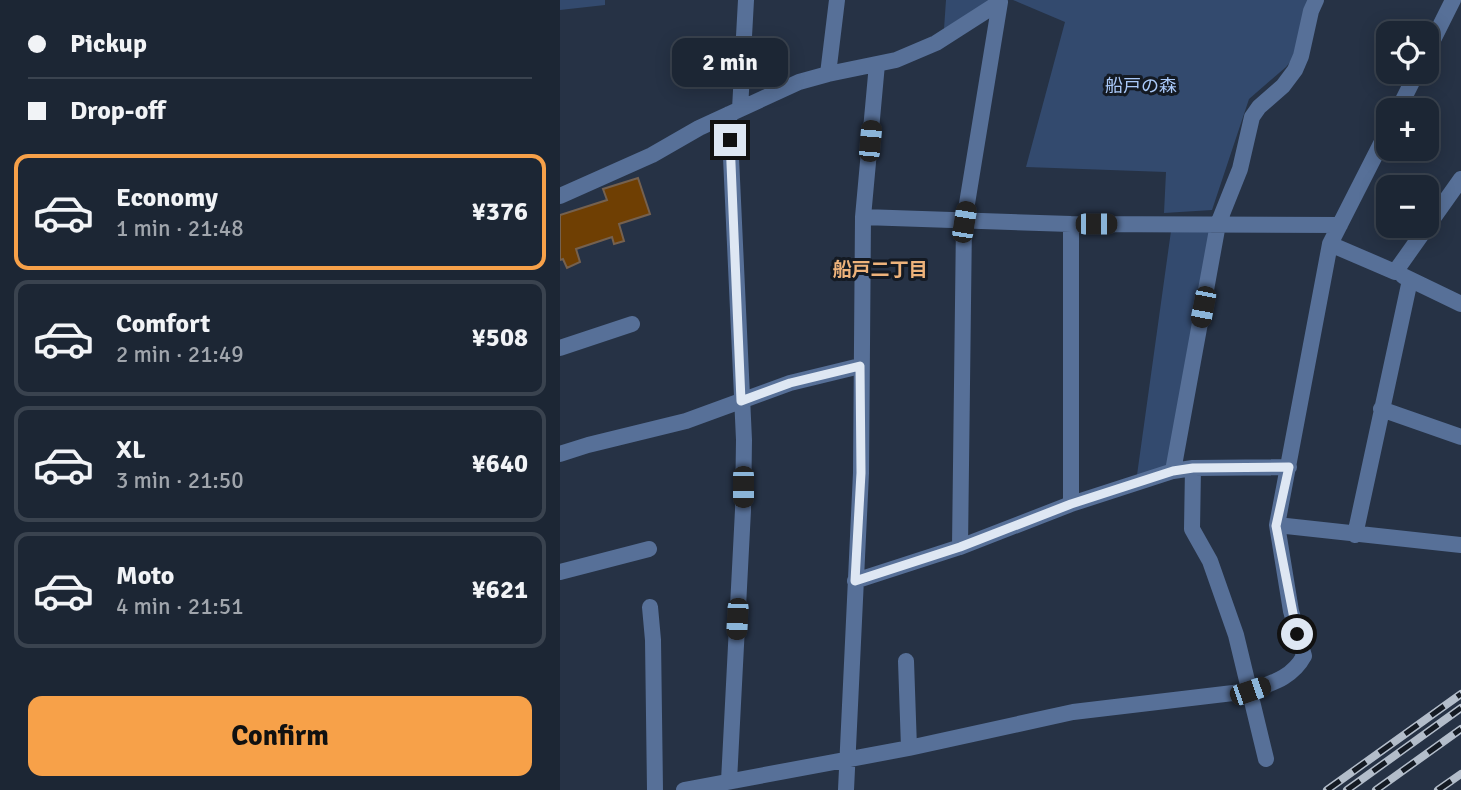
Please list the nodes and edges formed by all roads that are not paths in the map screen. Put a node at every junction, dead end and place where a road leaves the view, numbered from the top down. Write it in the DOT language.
graph roads {
  1 [pos="746,0"];
  2 [pos="836,0"];
  3 [pos="1316,0"];
  4 [pos="1453,0"];
  5 [pos="1439,28"];
  6 [pos="877,64"];
  7 [pos="828,74"];
  8 [pos="734,112"];
  9 [pos="1376,154"];
  10 [pos="1461,179"];
  11 [pos="560,196"];
  12 [pos="863,217"];
  13 [pos="964,222"];
  14 [pos="1071,224"];
  15 [pos="1218,224"];
  16 [pos="1340,225"];
  17 [pos="1330,244"];
  18 [pos="1395,272"];
  19 [pos="1410,279"];
  20 [pos="1461,304"];
  21 [pos="632,324"];
  22 [pos="560,348"];
  23 [pos="860,366"];
  24 [pos="741,401"];
  25 [pos="1381,409"];
  26 [pos="1461,438"];
  27 [pos="560,454"];
  28 [pos="1289,467"];
  29 [pos="1193,468"];
  30 [pos="1173,471"];
  31 [pos="1071,504"];
  32 [pos="1276,526"];
  33 [pos="1355,535"];
  34 [pos="1461,545"];
  35 [pos="960,547"];
  36 [pos="649,549"];
  37 [pos="560,572"];
  38 [pos="855,581"];
  39 [pos="650,607"];
  40 [pos="906,661"];
  41 [pos="1250,691"];
  42 [pos="909,748"];
  43 [pos="846,758"];
  44 [pos="1266,759"];
  45 [pos="718,785"];
  46 [pos="655,790"];
  47 [pos="684,790"];
  48 [pos="846,790"];
  1 -- 8 [label="street"];
  2 -- 7 [label="street"];
  3 -- 15 [label="street"];
  4 -- 5 [label="street"];
  6 -- 7 [label="street"];
  6 -- 12 [label="street"];
  6 -- 13 [label="street"];
  7 -- 8 [label="street"];
  8 -- 11 [label="street"];
  8 -- 24 [label="street"];
  9 -- 16 [label="street"];
  10 -- 18 [label="street"];
  12 -- 13 [label="street"];
  12 -- 23 [label="street"];
  13 -- 14 [label="street"];
  13 -- 35 [label="street"];
  14 -- 15 [label="street"];
  14 -- 31 [label="street"];
  15 -- 16 [label="street"];
  15 -- 30 [label="street"];
  16 -- 17 [label="street"];
  17 -- 18 [label="street"];
  17 -- 28 [label="street"];
  18 -- 19 [label="street"];
  19 -- 20 [label="street"];
  19 -- 25 [label="street"];
  21 -- 22 [label="street"];
  23 -- 24 [label="street"];
  23 -- 38 [label="street"];
  24 -- 27 [label="street"];
  24 -- 45 [label="street"];
  25 -- 26 [label="street"];
  25 -- 33 [label="street"];
  28 -- 29 [label="street"];
  28 -- 32 [label="street"];
  29 -- 30 [label="street"];
  29 -- 41 [label="street"];
  30 -- 31 [label="street"];
  31 -- 35 [label="street"];
  32 -- 33 [label="street"];
  32 -- 41 [label="street"];
  33 -- 34 [label="street"];
  35 -- 38 [label="street"];
  36 -- 37 [label="street"];
  38 -- 43 [label="street"];
  39 -- 46 [label="street"];
  40 -- 42 [label="street"];
  41 -- 42 [label="street"];
  41 -- 44 [label="street"];
  42 -- 43 [label="street"];
  43 -- 45 [label="street"];
  43 -- 48 [label="street"];
  45 -- 47 [label="street"];
}
